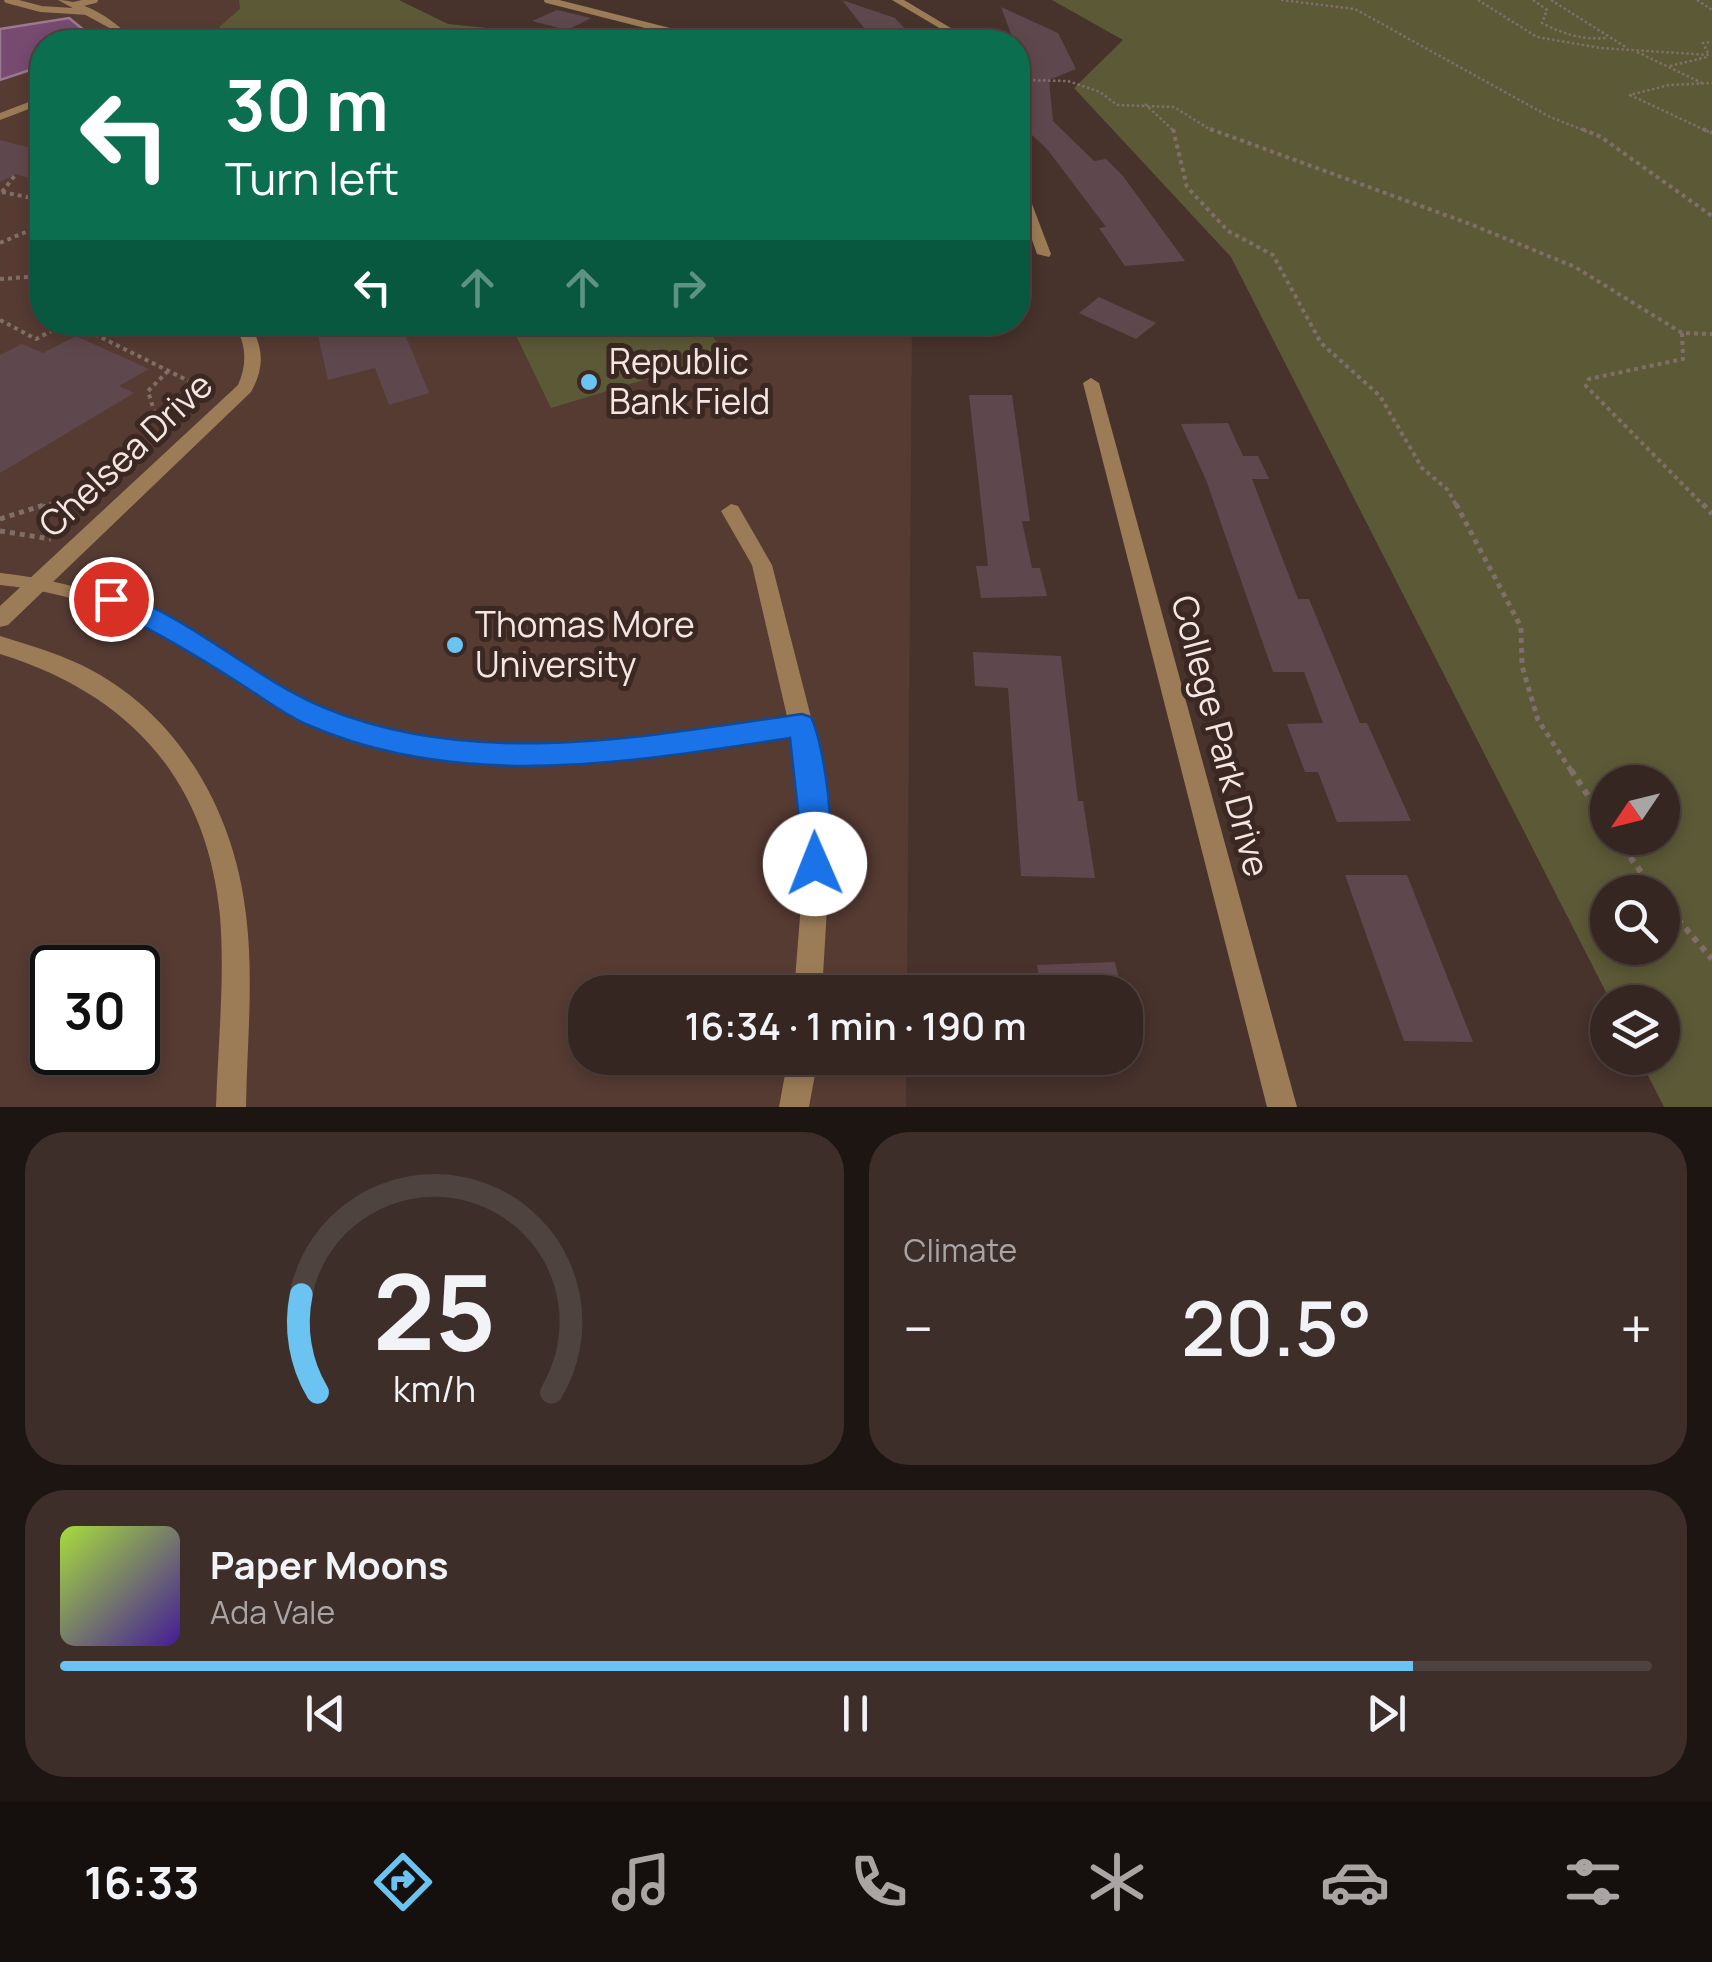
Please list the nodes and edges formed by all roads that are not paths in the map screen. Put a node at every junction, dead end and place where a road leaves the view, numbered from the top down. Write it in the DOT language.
graph roads {
  1 [pos="7,0"];
  2 [pos="96,0"];
  3 [pos="546,0"];
  4 [pos="898,0"];
  5 [pos="69,3"];
  6 [pos="88,12"];
  7 [pos="120,30"];
  8 [pos="671,30"];
  9 [pos="949,30"];
  10 [pos="30,105"];
  11 [pos="19,110"];
  12 [pos="30,111"];
  13 [pos="0,117"];
  14 [pos="1030,208"];
  15 [pos="1044,254"];
  16 [pos="249,335"];
  17 [pos="1091,383"];
  18 [pos="731,511"];
  19 [pos="0,578"];
  20 [pos="40,581"];
  21 [pos="0,620"];
  22 [pos="0,645"];
  23 [pos="802,725"];
  24 [pos="809,975"];
  25 [pos="800,1075"];
  26 [pos="231,1107"];
  27 [pos="794,1107"];
  28 [pos="1282,1107"];
  1 -- 6 [label="lane"];
  2 -- 5 [label="lane"];
  3 -- 8 [label="lane"];
  4 -- 9 [label="street"];
  5 -- 6 [label="street"];
  6 -- 7 [label="street"];
  10 -- 11 [label="street"];
  11 -- 12 [label="street"];
  11 -- 13 [label="street"];
  14 -- 15 [label="street"];
  16 -- 20 [label="street, Chelsea Drive"];
  17 -- 28 [label="street, College Park Drive"];
  18 -- 23 [label="street"];
  19 -- 20 [label="lane"];
  20 -- 21 [label="street, Chelsea Drive"];
  20 -- 23 [label="lane"];
  22 -- 26 [label="street"];
  23 -- 24 [label="street"];
  25 -- 27 [label="street"];
}
